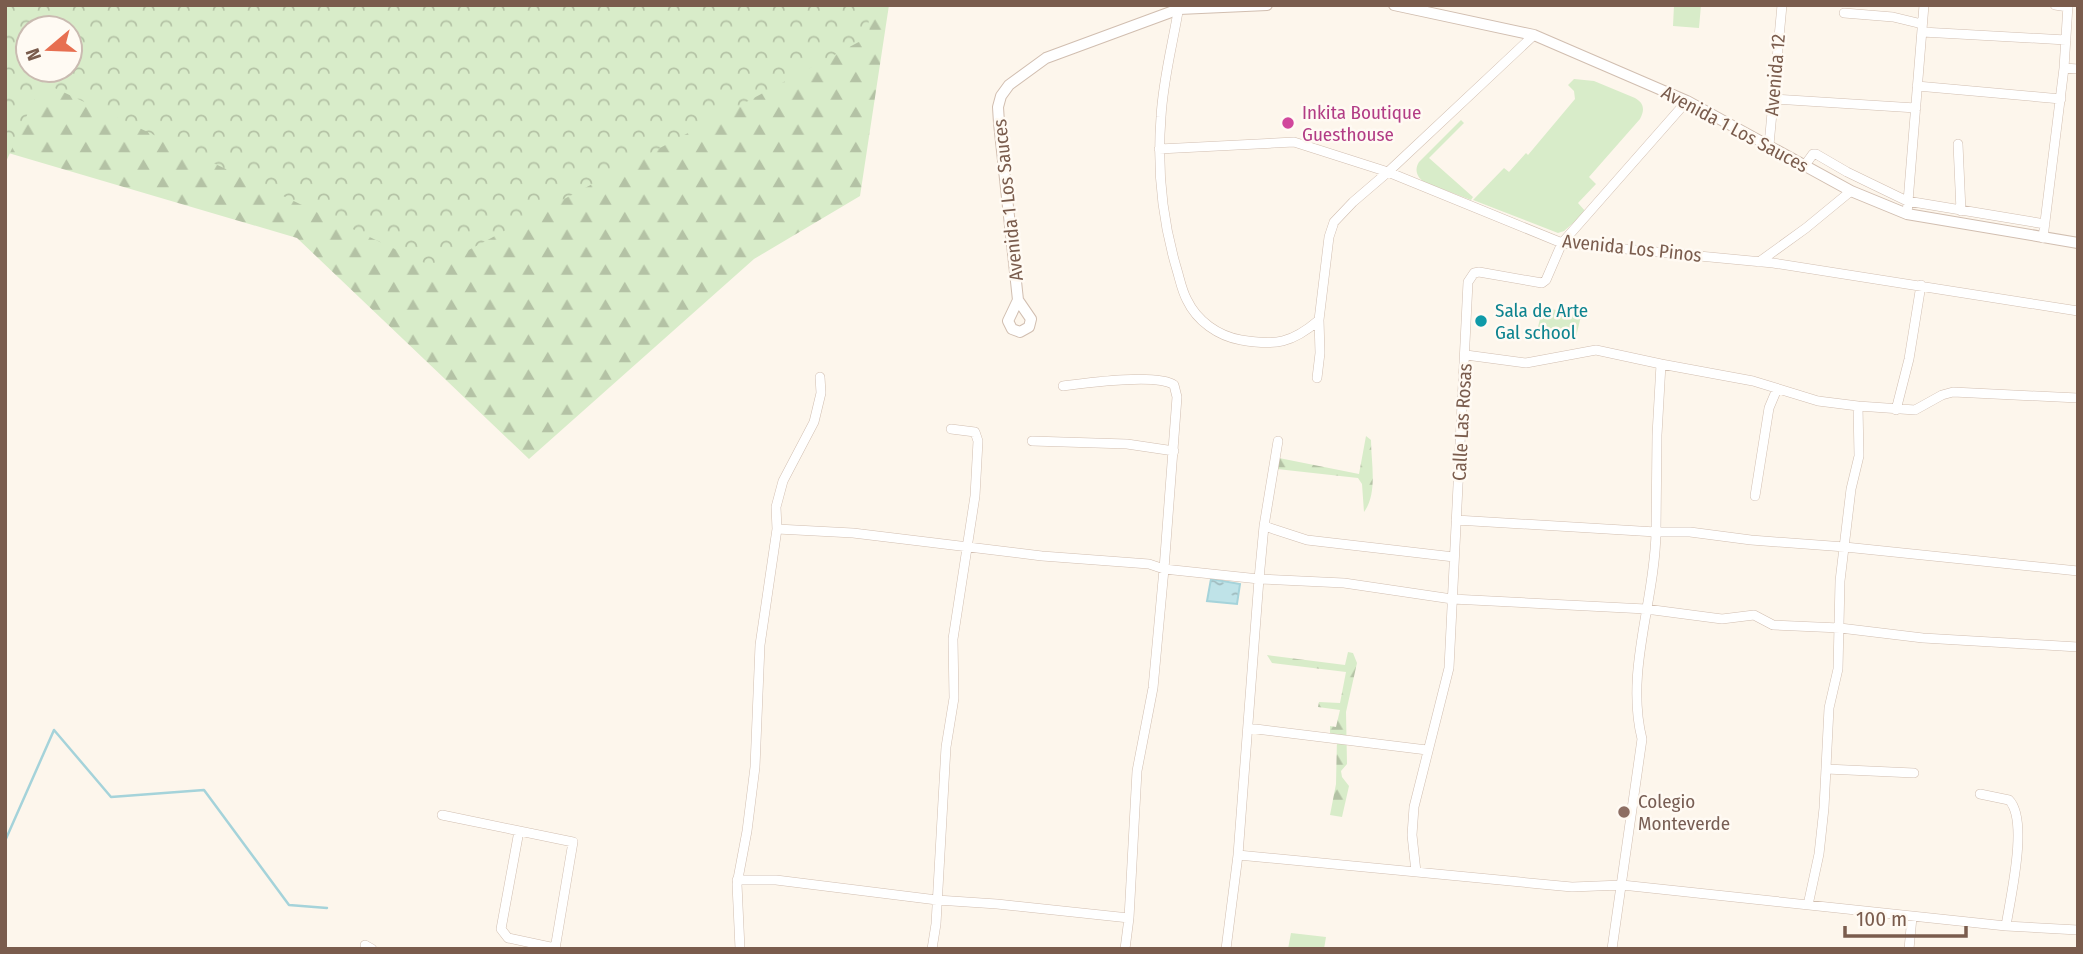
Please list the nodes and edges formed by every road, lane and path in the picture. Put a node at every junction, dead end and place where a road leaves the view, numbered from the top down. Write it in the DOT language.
graph roads {
  1 [pos="1267,5"];
  2 [pos="1394,5"];
  3 [pos="1782,5"];
  4 [pos="1924,5"];
  5 [pos="2055,5"];
  6 [pos="2068,6"];
  7 [pos="1179,7"];
  8 [pos="1844,13"];
  9 [pos="1922,28"];
  10 [pos="1534,35"];
  11 [pos="2066,40"];
  12 [pos="2064,68"];
  13 [pos="2078,69"];
  14 [pos="1917,86"];
  15 [pos="1773,99"];
  16 [pos="2061,99"];
  17 [pos="1687,101"];
  18 [pos="1916,108"];
  19 [pos="1958,144"];
  20 [pos="1769,145"];
  21 [pos="1159,149"];
  22 [pos="1805,165"];
  23 [pos="1388,172"];
  24 [pos="1851,191"];
  25 [pos="1907,201"];
  26 [pos="1961,211"];
  27 [pos="1907,214"];
  28 [pos="2045,224"];
  29 [pos="2043,238"];
  30 [pos="1562,243"];
  31 [pos="2078,243"];
  32 [pos="1759,262"];
  33 [pos="1921,285"];
  34 [pos="1018,300"];
  35 [pos="2078,311"];
  36 [pos="1319,320"];
  37 [pos="1466,355"];
  38 [pos="1661,365"];
  39 [pos="820,377"];
  40 [pos="1317,377"];
  41 [pos="1063,386"];
  42 [pos="1777,389"];
  43 [pos="2078,398"];
  44 [pos="1858,406"];
  45 [pos="1896,410"];
  46 [pos="951,429"];
  47 [pos="1278,441"];
  48 [pos="1032,442"];
  49 [pos="1174,452"];
  50 [pos="1755,496"];
  51 [pos="1456,520"];
  52 [pos="1264,526"];
  53 [pos="777,529"];
  54 [pos="1656,532"];
  55 [pos="1844,547"];
  56 [pos="968,548"];
  57 [pos="1454,557"];
  58 [pos="1164,569"];
  59 [pos="2078,570"];
  60 [pos="1259,579"];
  61 [pos="1452,599"];
  62 [pos="1646,609"];
  63 [pos="1840,628"];
  64 [pos="2078,647"];
  65 [pos="1248,728"];
  66 [pos="1427,750"];
  67 [pos="1826,769"];
  68 [pos="1914,773"];
  69 [pos="1980,794"];
  70 [pos="442,815"];
  71 [pos="519,831"];
  72 [pos="1238,855"];
  73 [pos="1416,872"];
  74 [pos="737,880"];
  75 [pos="1622,885"];
  76 [pos="937,900"];
  77 [pos="1808,905"];
  78 [pos="1912,917"];
  79 [pos="1129,918"];
  80 [pos="2006,926"];
  81 [pos="2078,930"];
  82 [pos="555,948"];
  83 [pos="740,949"];
  84 [pos="932,949"];
  85 [pos="1125,949"];
  86 [pos="1226,949"];
  87 [pos="1612,949"];
  88 [pos="1909,949"];
  1 -- 7 [label="street, Avenida 1 Los Sauces"];
  2 -- 10 [label="street, Avenida 1 Los Sauces"];
  3 -- 15 [label="street, Avenida 12"];
  4 -- 9 [label="street"];
  5 -- 6 [label="street"];
  6 -- 11 [label="street"];
  7 -- 21 [label="street"];
  7 -- 34 [label="street, Avenida 1 Los Sauces"];
  8 -- 9 [label="street"];
  9 -- 11 [label="street"];
  9 -- 14 [label="street"];
  10 -- 17 [label="street, Avenida 1 Los Sauces"];
  10 -- 23 [label="street"];
  11 -- 12 [label="street"];
  12 -- 13 [label="street"];
  12 -- 16 [label="street"];
  14 -- 16 [label="street"];
  14 -- 18 [label="street"];
  15 -- 18 [label="street"];
  15 -- 20 [label="street, Avenida 12"];
  16 -- 28 [label="street"];
  17 -- 20 [label="street, Avenida 1 Los Sauces"];
  17 -- 30 [label="street, Calle Las Rosas"];
  18 -- 25 [label="street"];
  19 -- 26 [label="street"];
  20 -- 22 [label="street, Avenida 1 Los Sauces"];
  21 -- 23 [label="street, Avenida Los Pinos"];
  21 -- 36 [label="street"];
  22 -- 24 [label="street, Avenida 1 Los Sauces"];
  22 -- 25 [label="street"];
  23 -- 30 [label="street, Avenida Los Pinos"];
  23 -- 36 [label="street"];
  24 -- 27 [label="street, Avenida 1 Los Sauces"];
  24 -- 32 [label="street"];
  25 -- 26 [label="street"];
  25 -- 27 [label="street"];
  26 -- 28 [label="street"];
  27 -- 29 [label="street, Avenida 1 Los Sauces"];
  28 -- 29 [label="street"];
  29 -- 31 [label="street, Avenida 1 Los Sauces"];
  30 -- 32 [label="street, Avenida Los Pinos"];
  30 -- 37 [label="street, Calle Las Rosas"];
  32 -- 33 [label="street, Avenida Los Pinos"];
  33 -- 35 [label="street, Avenida Los Pinos"];
  33 -- 45 [label="street"];
  36 -- 40 [label="street"];
  37 -- 38 [label="street"];
  37 -- 51 [label="street, Calle Las Rosas"];
  38 -- 42 [label="street"];
  38 -- 54 [label="street"];
  39 -- 53 [label="street"];
  41 -- 49 [label="street"];
  42 -- 44 [label="street"];
  42 -- 50 [label="street"];
  43 -- 45 [label="street"];
  44 -- 45 [label="street"];
  44 -- 55 [label="street"];
  46 -- 56 [label="street"];
  47 -- 52 [label="street"];
  48 -- 49 [label="street"];
  49 -- 58 [label="street"];
  51 -- 54 [label="street"];
  51 -- 57 [label="street, Calle Las Rosas"];
  52 -- 57 [label="street"];
  52 -- 60 [label="street"];
  53 -- 56 [label="street"];
  53 -- 74 [label="street"];
  54 -- 55 [label="street"];
  54 -- 62 [label="street"];
  55 -- 59 [label="street"];
  55 -- 63 [label="street"];
  56 -- 58 [label="street"];
  56 -- 76 [label="street"];
  57 -- 61 [label="street, Calle Las Rosas"];
  58 -- 60 [label="street"];
  58 -- 79 [label="street"];
  60 -- 61 [label="street"];
  60 -- 65 [label="street"];
  61 -- 62 [label="street"];
  61 -- 66 [label="street, Calle Las Rosas"];
  62 -- 63 [label="street"];
  62 -- 75 [label="street"];
  63 -- 64 [label="street"];
  63 -- 67 [label="street"];
  65 -- 66 [label="street"];
  65 -- 72 [label="street"];
  66 -- 73 [label="street, Calle Las Rosas"];
  67 -- 68 [label="street"];
  67 -- 77 [label="street"];
  69 -- 80 [label="street"];
  70 -- 71 [label="street"];
  71 -- 82 [label="street"];
  71 -- 82 [label="street"];
  72 -- 73 [label="street"];
  72 -- 86 [label="street"];
  73 -- 75 [label="street"];
  74 -- 76 [label="street"];
  74 -- 83 [label="street"];
  75 -- 77 [label="street"];
  75 -- 87 [label="street"];
  76 -- 79 [label="street"];
  76 -- 84 [label="street"];
  77 -- 78 [label="street"];
  78 -- 80 [label="street"];
  78 -- 88 [label="street"];
  79 -- 85 [label="street"];
  80 -- 81 [label="street"];
}
